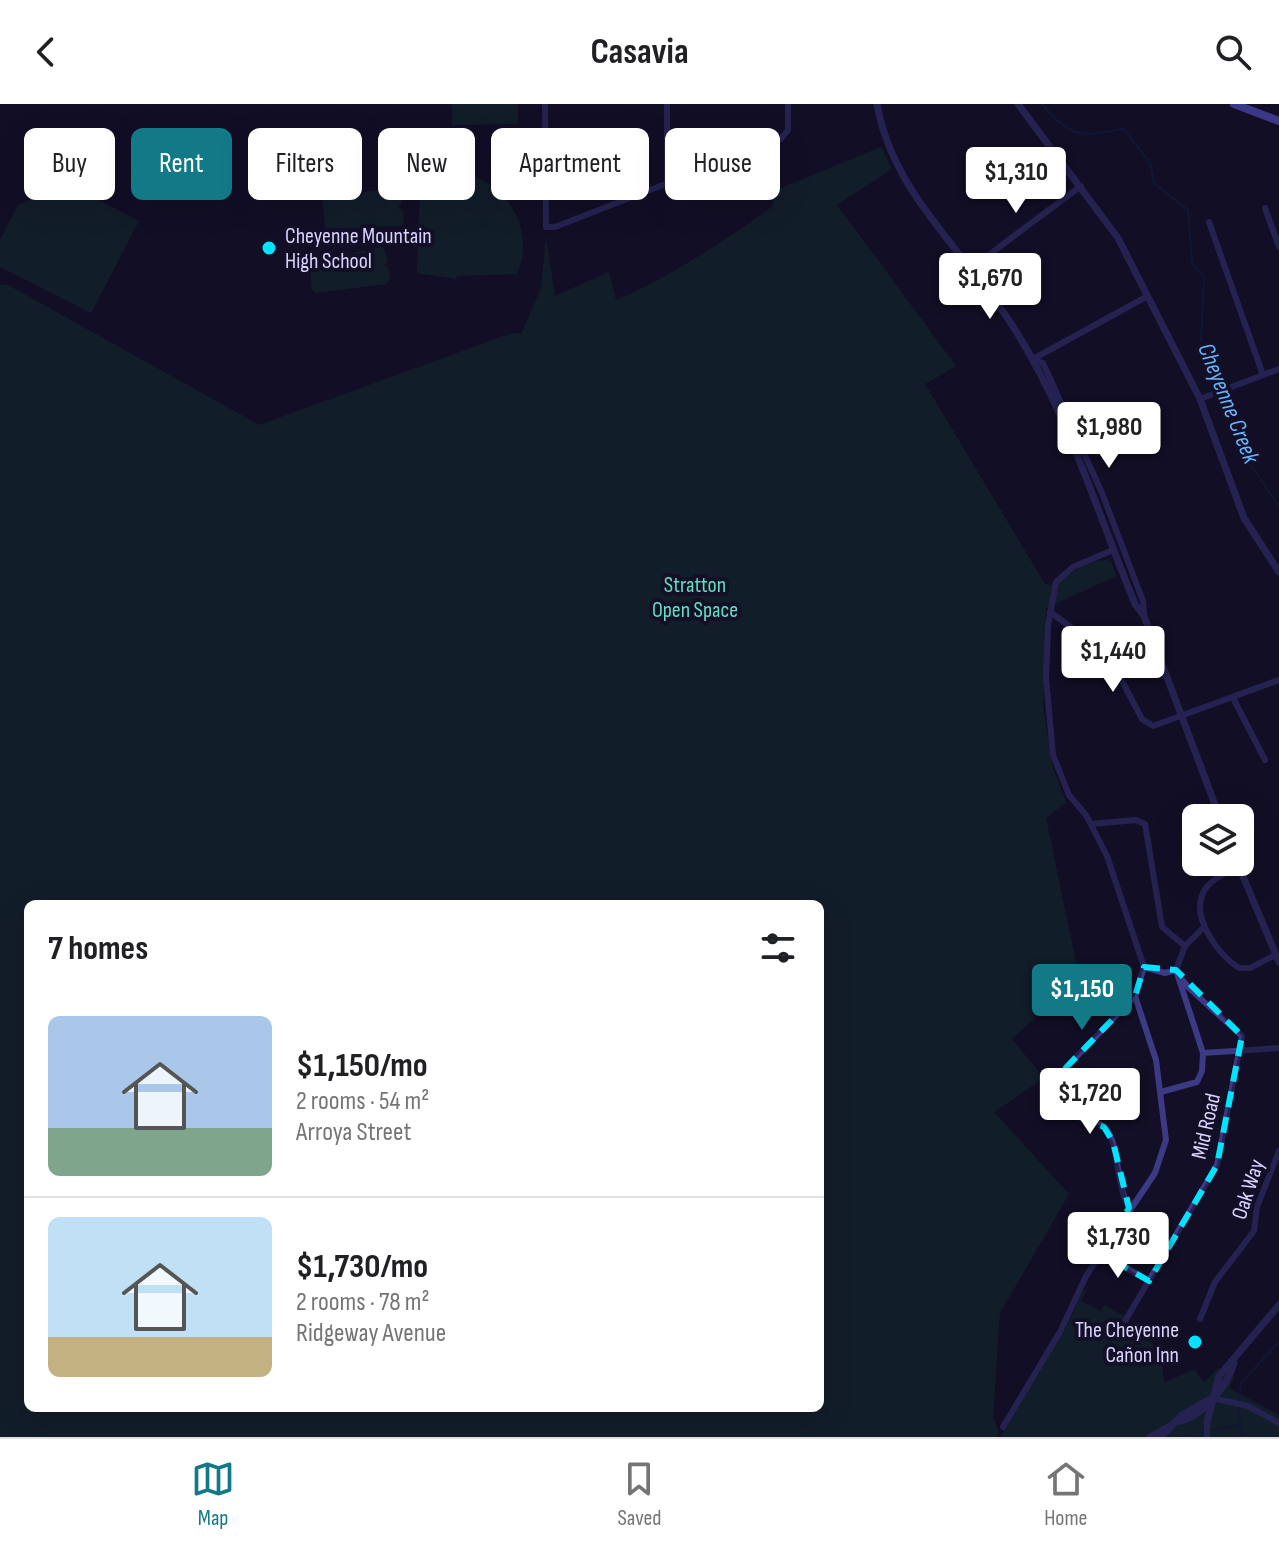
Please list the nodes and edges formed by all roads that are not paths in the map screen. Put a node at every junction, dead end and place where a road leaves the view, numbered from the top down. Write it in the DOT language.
graph roads {
  1 [pos="545,104"];
  2 [pos="667,104"];
  3 [pos="788,104"];
  4 [pos="877,104"];
  5 [pos="1018,104"];
  6 [pos="1234,104"];
  7 [pos="1279,121"];
  8 [pos="667,128"];
  9 [pos="780,137"];
  10 [pos="665,184"];
  11 [pos="1081,186"];
  12 [pos="1265,208"];
  13 [pos="1209,222"];
  14 [pos="1279,247"];
  15 [pos="970,269"];
  16 [pos="1146,297"];
  17 [pos="1032,360"];
  18 [pos="1279,369"];
  19 [pos="1263,375"];
  20 [pos="1200,399"];
  21 [pos="1113,550"];
  22 [pos="1279,572"];
  23 [pos="1050,612"];
  24 [pos="1144,616"];
  25 [pos="1279,680"];
  26 [pos="1233,698"];
  27 [pos="1182,716"];
  28 [pos="1265,760"];
  29 [pos="1215,804"];
  30 [pos="1091,824"];
  31 [pos="1220,876"];
  32 [pos="1242,876"];
  33 [pos="1204,927"];
  34 [pos="1185,946"];
  35 [pos="1277,958"];
  36 [pos="1144,967"];
  37 [pos="1176,970"];
  38 [pos="1135,996"];
  39 [pos="1279,1048"];
  40 [pos="1239,1052"];
  41 [pos="1203,1053"];
  42 [pos="1161,1092"];
  43 [pos="1279,1151"];
  44 [pos="1129,1208"];
  45 [pos="1102,1254"];
  46 [pos="1149,1281"];
  47 [pos="1279,1305"];
  48 [pos="1200,1319"];
  49 [pos="1125,1321"];
  50 [pos="1212,1398"];
  51 [pos="1279,1423"];
  52 [pos="1173,1424"];
  53 [pos="1207,1425"];
  54 [pos="1003,1427"];
  55 [pos="1150,1437"];
  56 [pos="1161,1437"];
  57 [pos="1207,1437"];
  1 -- 10 [label="street"];
  2 -- 8 [label="street"];
  3 -- 9 [label="street"];
  4 -- 15 [label="street"];
  5 -- 11 [label="street"];
  6 -- 7 [label="main road"];
  11 -- 15 [label="street"];
  11 -- 16 [label="street"];
  12 -- 14 [label="street"];
  13 -- 19 [label="street"];
  15 -- 17 [label="street"];
  16 -- 17 [label="street"];
  16 -- 20 [label="street"];
  17 -- 21 [label="street"];
  17 -- 24 [label="street"];
  18 -- 19 [label="street"];
  19 -- 20 [label="street"];
  20 -- 22 [label="street"];
  21 -- 23 [label="street"];
  21 -- 24 [label="street"];
  23 -- 27 [label="street"];
  23 -- 30 [label="street"];
  24 -- 27 [label="street"];
  25 -- 26 [label="street"];
  26 -- 27 [label="street"];
  26 -- 28 [label="street"];
  27 -- 29 [label="street"];
  30 -- 34 [label="street"];
  30 -- 36 [label="street"];
  31 -- 33 [label="street"];
  32 -- 35 [label="street"];
  33 -- 34 [label="street"];
  33 -- 35 [label="street"];
  34 -- 37 [label="street"];
  36 -- 37 [label="street"];
  36 -- 38 [label="street"];
  37 -- 40 [label="street"];
  37 -- 41 [label="street"];
  38 -- 42 [label="street"];
  38 -- 44 [label="street"];
  39 -- 40 [label="street"];
  40 -- 41 [label="street"];
  40 -- 46 [label="street, Mid Road"];
  41 -- 42 [label="street"];
  42 -- 44 [label="street"];
  43 -- 48 [label="street, Oak Way"];
  44 -- 45 [label="street"];
  45 -- 46 [label="street"];
  45 -- 54 [label="street"];
  46 -- 49 [label="street, Mid Road"];
  47 -- 50 [label="street"];
  50 -- 51 [label="street"];
  50 -- 52 [label="street"];
  50 -- 53 [label="street"];
  52 -- 55 [label="street"];
  52 -- 56 [label="street"];
  53 -- 57 [label="street"];
}
